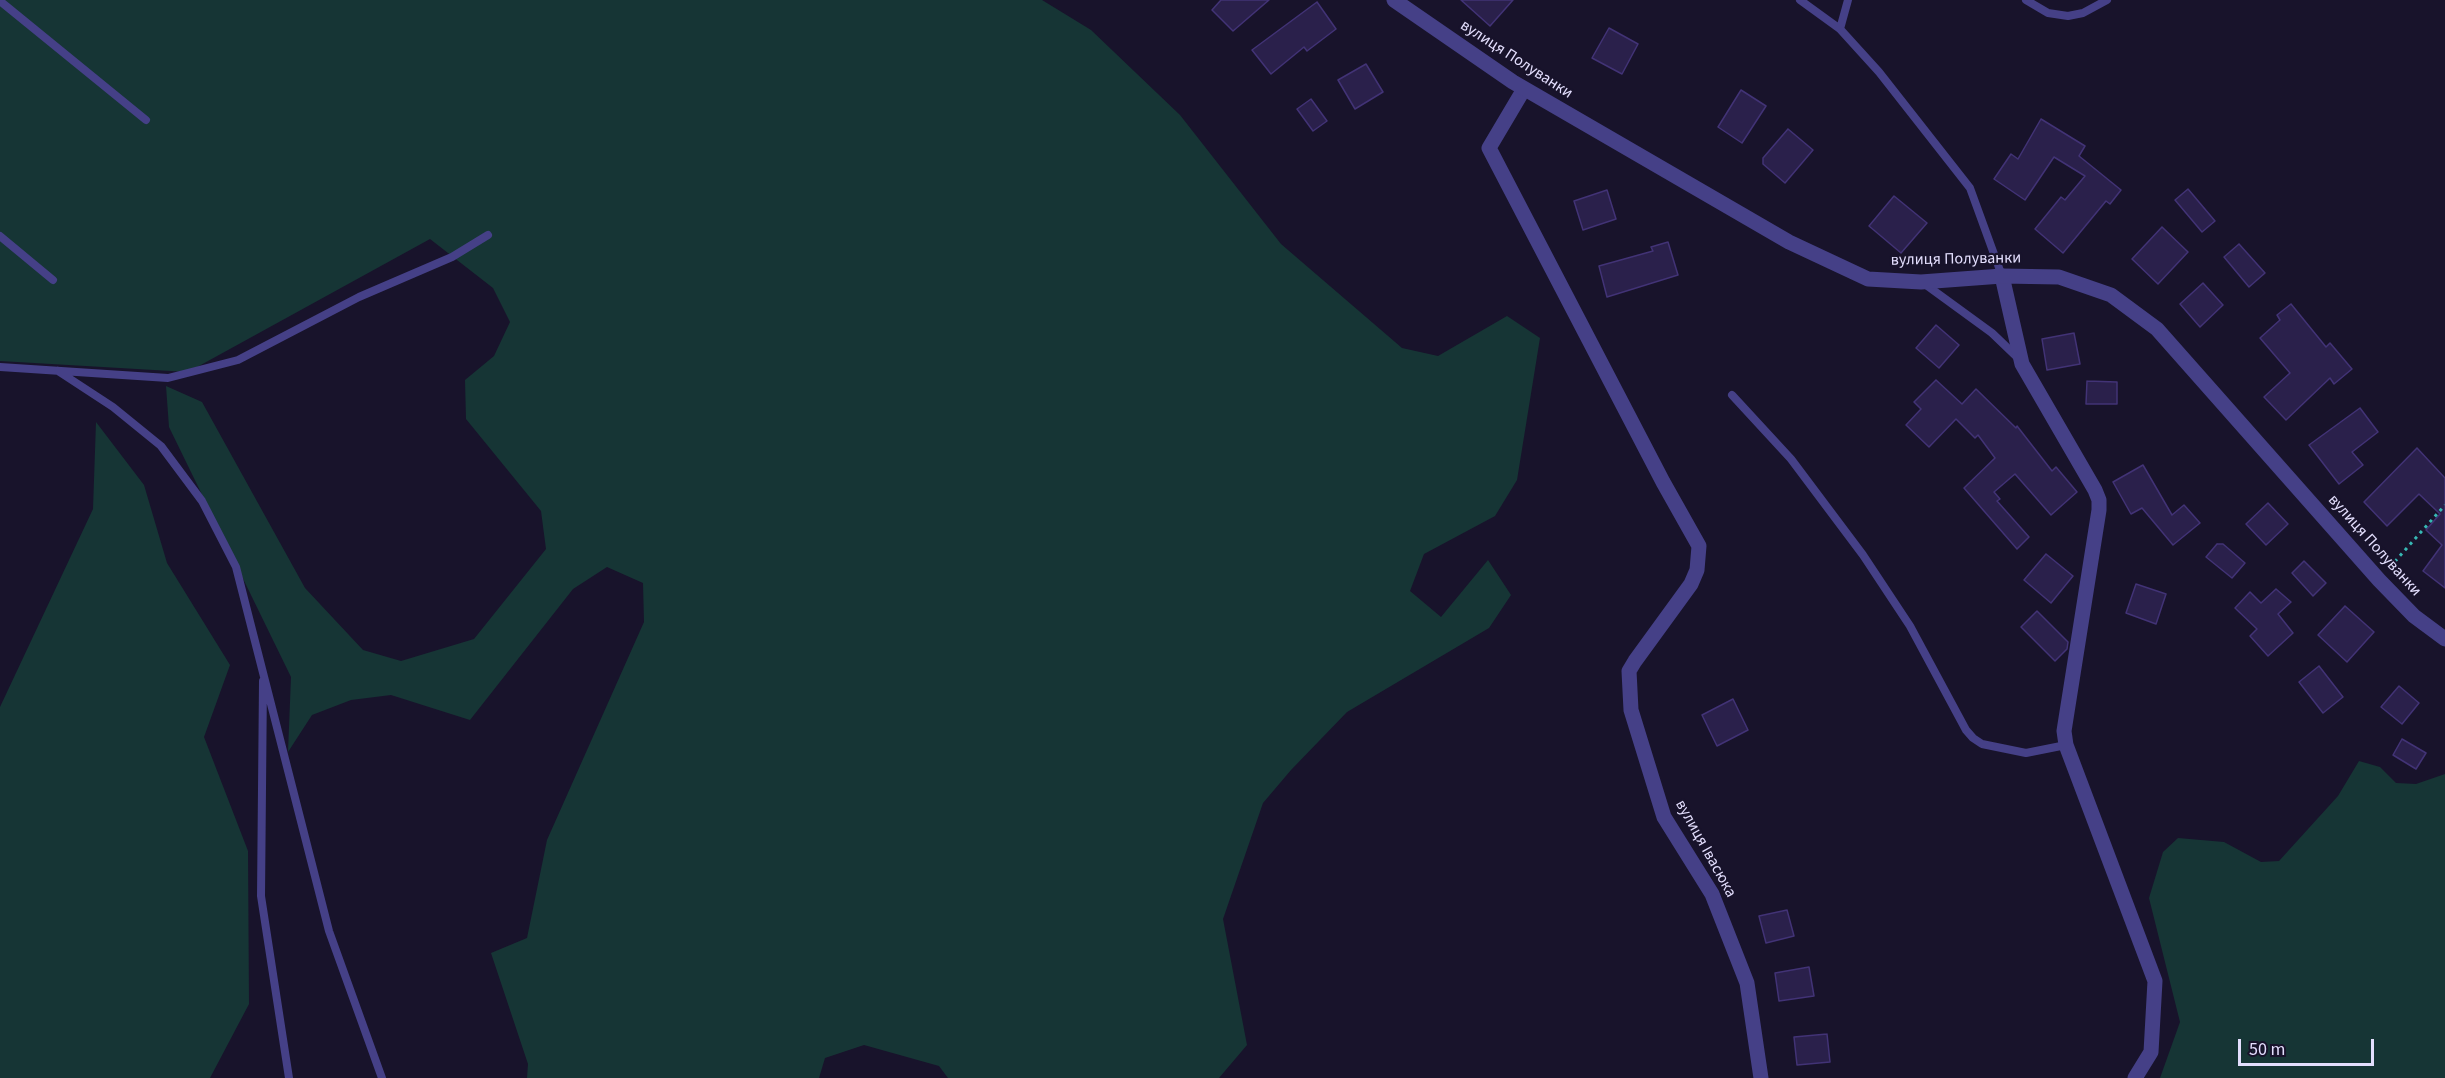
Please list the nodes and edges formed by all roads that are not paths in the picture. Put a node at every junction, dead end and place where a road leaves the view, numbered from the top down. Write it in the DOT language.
graph roads {
  1 [pos="1394,0"];
  2 [pos="1800,0"];
  3 [pos="1848,0"];
  4 [pos="2026,0"];
  5 [pos="2108,0"];
  6 [pos="0,1"];
  7 [pos="1840,29"];
  8 [pos="1524,88"];
  9 [pos="146,120"];
  10 [pos="0,236"];
  11 [pos="488,236"];
  12 [pos="2002,276"];
  13 [pos="53,280"];
  14 [pos="1921,282"];
  15 [pos="2022,364"];
  16 [pos="0,367"];
  17 [pos="58,371"];
  18 [pos="1731,395"];
  19 [pos="2445,639"];
  20 [pos="263,666"];
  21 [pos="2066,745"];
  22 [pos="288,1078"];
  23 [pos="382,1078"];
  24 [pos="1761,1078"];
  25 [pos="2135,1078"];
  1 -- 8 [label="street, вулиця Полуванки"];
  2 -- 7 [label="lane"];
  3 -- 7 [label="lane"];
  4 -- 5 [label="lane"];
  6 -- 9 [label="lane"];
  7 -- 12 [label="lane"];
  8 -- 14 [label="street, вулиця Полуванки"];
  8 -- 24 [label="street, вулиця Івасюка"];
  10 -- 13 [label="lane"];
  11 -- 17 [label="lane"];
  12 -- 14 [label="street, вулиця Полуванки"];
  12 -- 15 [label="street"];
  12 -- 19 [label="street, вулиця Полуванки"];
  14 -- 15 [label="lane"];
  15 -- 21 [label="street"];
  16 -- 17 [label="lane"];
  17 -- 20 [label="lane"];
  18 -- 21 [label="lane"];
  20 -- 22 [label="lane"];
  20 -- 23 [label="lane"];
  21 -- 25 [label="street"];
}
